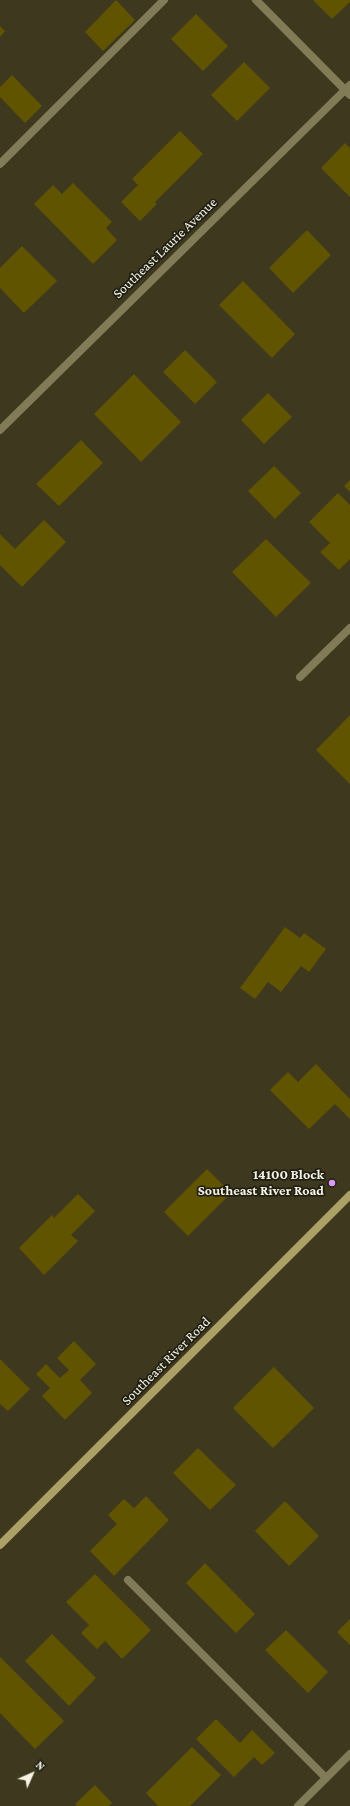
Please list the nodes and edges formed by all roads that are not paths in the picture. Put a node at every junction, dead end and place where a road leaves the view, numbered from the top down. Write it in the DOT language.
graph roads {
  1 [pos="164,0"];
  2 [pos="256,0"];
  3 [pos="348,90"];
  4 [pos="0,164"];
  5 [pos="0,430"];
  6 [pos="350,628"];
  7 [pos="300,677"];
  8 [pos="350,1195"];
  9 [pos="0,1546"];
  10 [pos="128,1580"];
  11 [pos="350,1754"];
  12 [pos="326,1778"];
  13 [pos="298,1806"];
  1 -- 4 [label="street"];
  2 -- 3 [label="street"];
  3 -- 5 [label="street, Southeast Laurie Avenue"];
  6 -- 7 [label="street"];
  8 -- 9 [label="street, Southeast River Road"];
  10 -- 12 [label="street"];
  11 -- 12 [label="street"];
  12 -- 13 [label="street"];
}
